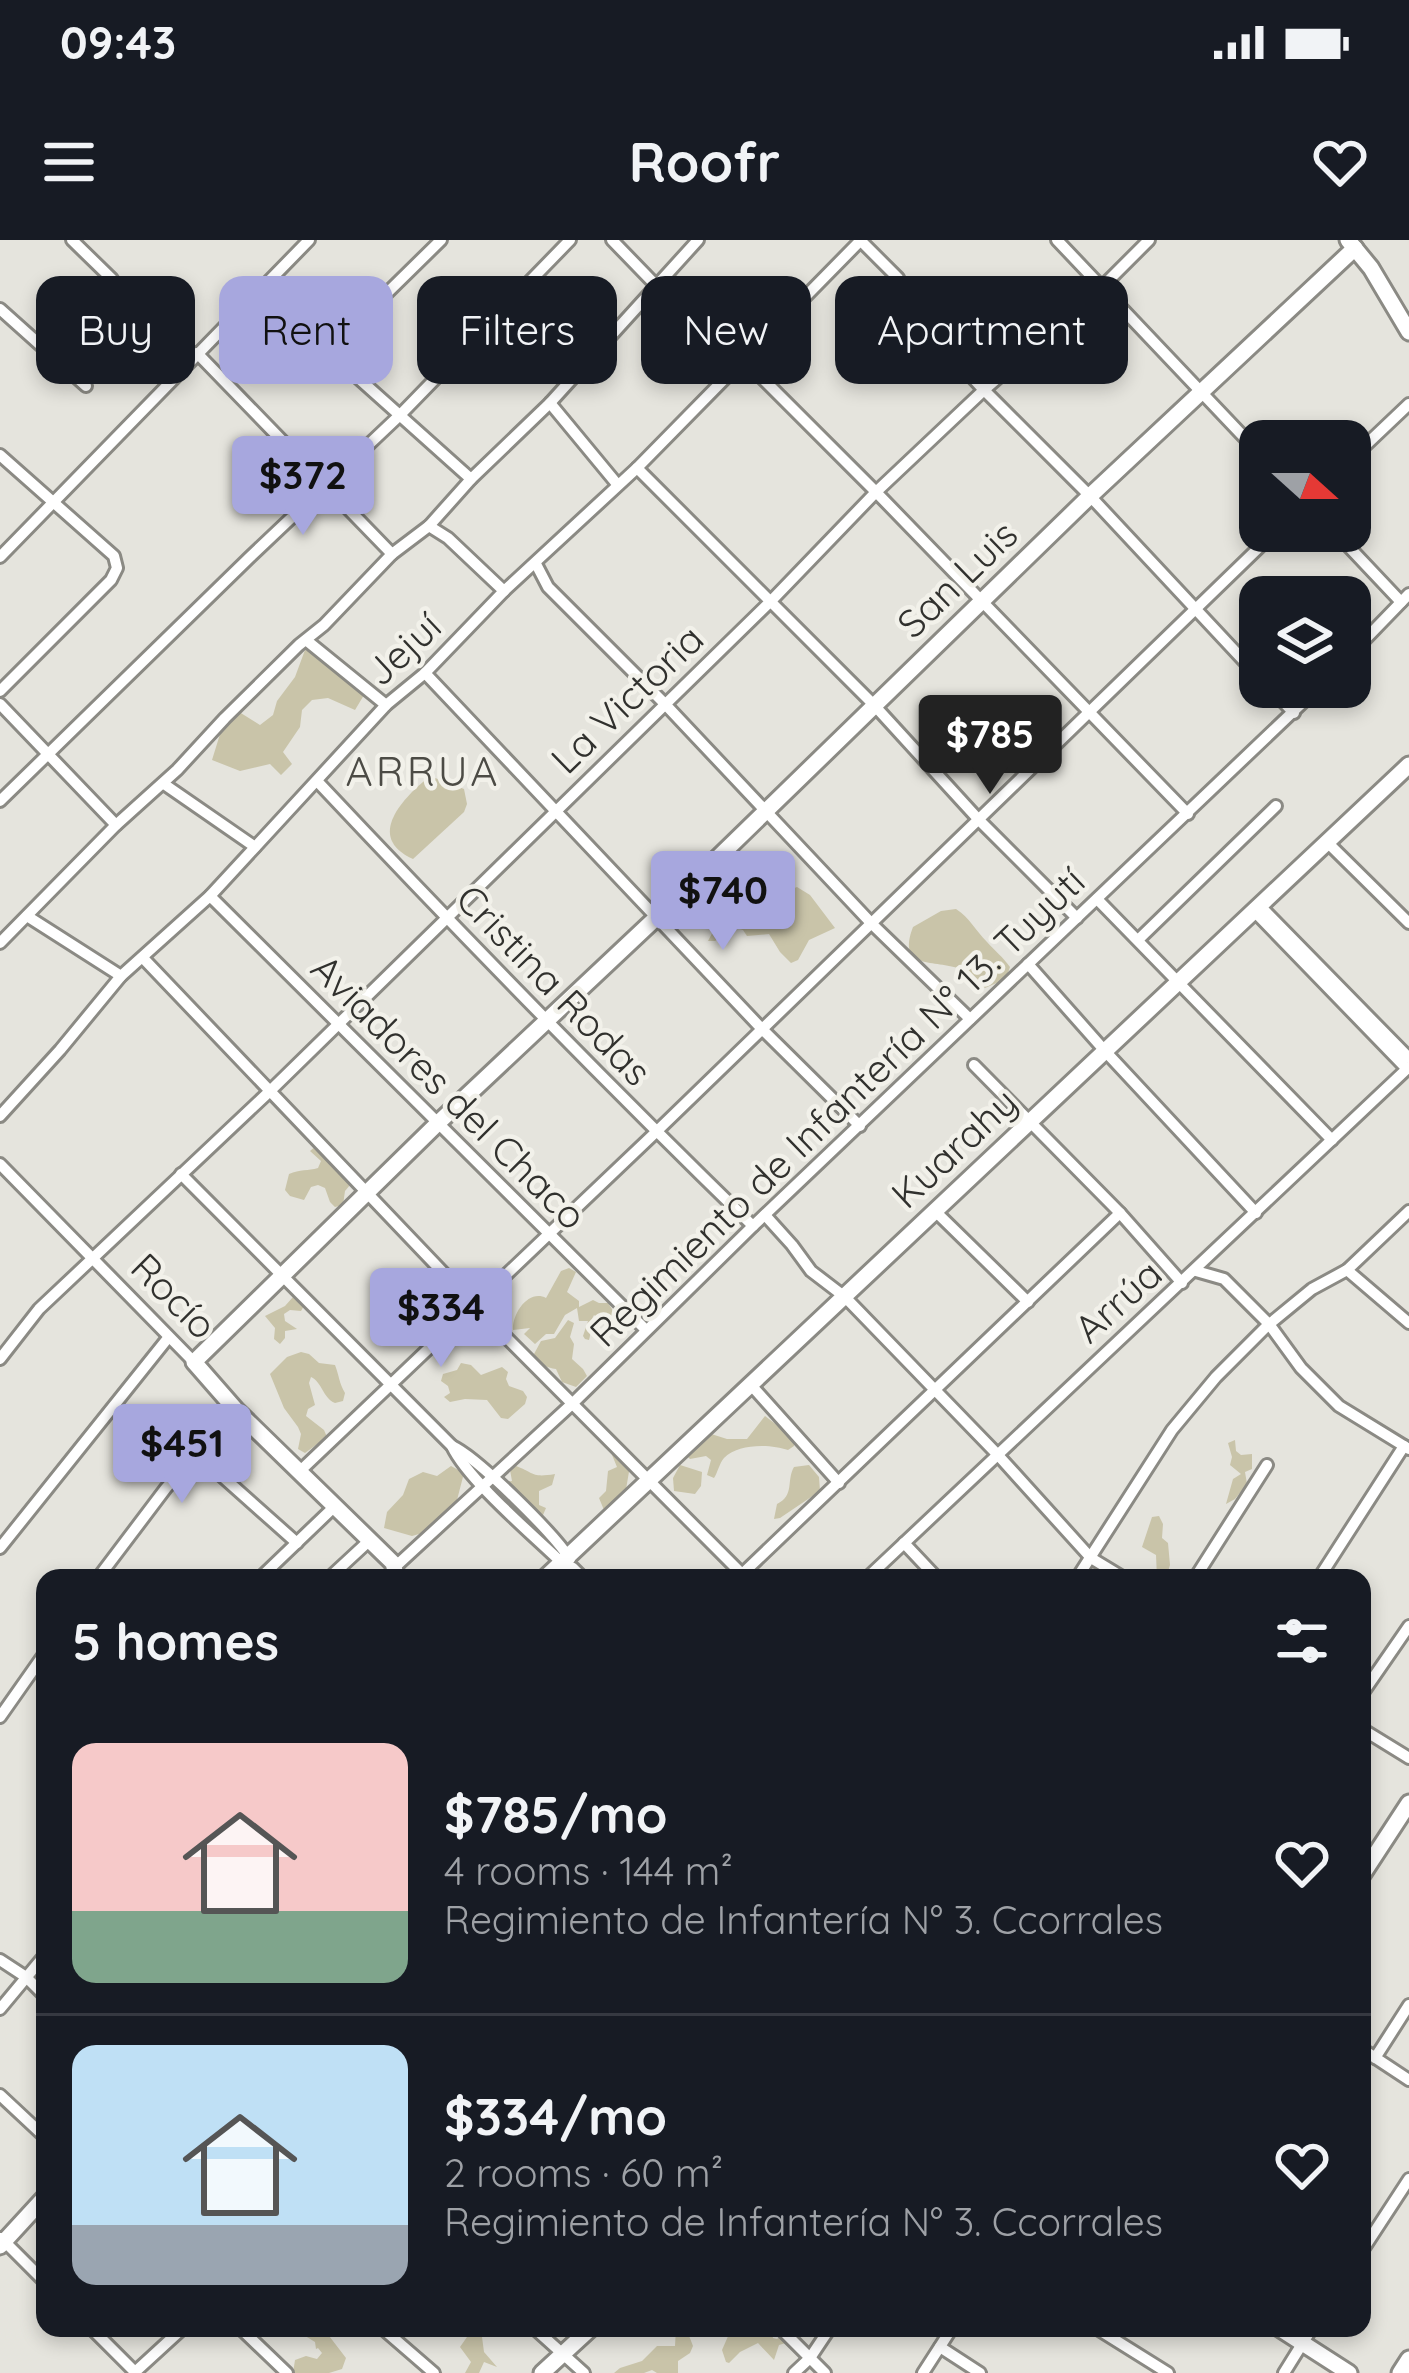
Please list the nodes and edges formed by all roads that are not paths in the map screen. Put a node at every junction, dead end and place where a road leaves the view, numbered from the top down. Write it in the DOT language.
graph roads {
  1 [pos="72,240"];
  2 [pos="309,240"];
  3 [pos="441,240"];
  4 [pos="570,240"];
  5 [pos="612,240"];
  6 [pos="698,240"];
  7 [pos="861,240"];
  8 [pos="1057,240"];
  9 [pos="1149,240"];
  10 [pos="1352,244"];
  11 [pos="109,276"];
  12 [pos="273,276"];
  13 [pos="647,276"];
  14 [pos="664,276"];
  15 [pos="1091,276"];
  16 [pos="1113,276"];
  17 [pos="393,287"];
  18 [pos="811,291"];
  19 [pos="641,302"];
  20 [pos="0,309"];
  21 [pos="1128,315"];
  22 [pos="219,330"];
  23 [pos="1409,332"];
  24 [pos="196,353"];
  25 [pos="366,384"];
  26 [pos="720,384"];
  27 [pos="761,384"];
  28 [pos="991,384"];
  29 [pos="86,386"];
  30 [pos="984,390"];
  31 [pos="1199,392"];
  32 [pos="550,403"];
  33 [pos="1409,404"];
  34 [pos="401,414"];
  35 [pos="1239,433"];
  36 [pos="1371,440"];
  37 [pos="0,454"];
  38 [pos="637,468"];
  39 [pos="471,478"];
  40 [pos="617,484"];
  41 [pos="326,485"];
  42 [pos="877,492"];
  43 [pos="1090,496"];
  44 [pos="55,502"];
  45 [pos="429,526"];
  46 [pos="1255,552"];
  47 [pos="1356,552"];
  48 [pos="392,554"];
  49 [pos="0,556"];
  50 [pos="536,564"];
  51 [pos="520,578"];
  52 [pos="548,587"];
  53 [pos="504,591"];
  54 [pos="1405,598"];
  55 [pos="771,601"];
  56 [pos="982,601"];
  57 [pos="1195,611"];
  58 [pos="1371,633"];
  59 [pos="306,640"];
  60 [pos="1239,656"];
  61 [pos="424,673"];
  62 [pos="0,691"];
  63 [pos="664,703"];
  64 [pos="0,704"];
  65 [pos="386,704"];
  66 [pos="874,705"];
  67 [pos="1289,708"];
  68 [pos="1299,708"];
  69 [pos="1091,712"];
  70 [pos="1294,713"];
  71 [pos="48,754"];
  72 [pos="1409,765"];
  73 [pos="317,781"];
  74 [pos="164,784"];
  75 [pos="0,801"];
  76 [pos="1276,806"];
  77 [pos="765,810"];
  78 [pos="555,811"];
  79 [pos="1188,814"];
  80 [pos="979,820"];
  81 [pos="116,825"];
  82 [pos="1328,843"];
  83 [pos="255,847"];
  84 [pos="210,896"];
  85 [pos="1097,899"];
  86 [pos="1258,909"];
  87 [pos="27,916"];
  88 [pos="445,917"];
  89 [pos="657,917"];
  90 [pos="1077,918"];
  91 [pos="1409,923"];
  92 [pos="872,924"];
  93 [pos="1138,940"];
  94 [pos="0,943"];
  95 [pos="143,958"];
  96 [pos="1028,964"];
  97 [pos="122,976"];
  98 [pos="1180,982"];
  99 [pos="970,1019"];
  100 [pos="548,1020"];
  101 [pos="338,1022"];
  102 [pos="761,1028"];
  103 [pos="1105,1052"];
  104 [pos="1408,1064"];
  105 [pos="974,1065"];
  106 [pos="269,1091"];
  107 [pos="0,1116"];
  108 [pos="1030,1121"];
  109 [pos="438,1124"];
  110 [pos="860,1126"];
  111 [pos="656,1132"];
  112 [pos="1332,1140"];
  113 [pos="0,1164"];
  114 [pos="182,1174"];
  115 [pos="367,1194"];
  116 [pos="935,1211"];
  117 [pos="1409,1211"];
  118 [pos="1120,1213"];
  119 [pos="1256,1213"];
  120 [pos="765,1215"];
  121 [pos="753,1226"];
  122 [pos="549,1236"];
  123 [pos="92,1260"];
  124 [pos="1196,1270"];
  125 [pos="1347,1270"];
  126 [pos="283,1276"];
  127 [pos="1182,1283"];
  128 [pos="844,1297"];
  129 [pos="1028,1302"];
  130 [pos="476,1306"];
  131 [pos="1409,1323"];
  132 [pos="1269,1324"];
  133 [pos="646,1330"];
  134 [pos="168,1338"];
  135 [pos="2,1350"];
  136 [pos="194,1362"];
  137 [pos="751,1384"];
  138 [pos="391,1386"];
  139 [pos="936,1391"];
  140 [pos="573,1403"];
  141 [pos="236,1410"];
  142 [pos="1407,1448"];
  143 [pos="196,1453"];
  144 [pos="997,1454"];
  145 [pos="1267,1465"];
  146 [pos="301,1471"];
  147 [pos="649,1480"];
  148 [pos="488,1482"];
  149 [pos="839,1483"];
  150 [pos="335,1506"];
  151 [pos="370,1540"];
  152 [pos="297,1543"];
  153 [pos="904,1544"];
  154 [pos="0,1548"];
  155 [pos="1091,1558"];
  156 [pos="568,1562"];
  157 [pos="105,1569"];
  158 [pos="270,1569"];
  159 [pos="339,1569"];
  160 [pos="389,1569"];
  161 [pos="396,1569"];
  162 [pos="558,1569"];
  163 [pos="575,1569"];
  164 [pos="733,1569"];
  165 [pos="747,1569"];
  166 [pos="878,1569"];
  167 [pos="929,1569"];
  168 [pos="1083,1569"];
  169 [pos="1109,1569"];
  170 [pos="1201,1569"];
  171 [pos="1325,1569"];
  172 [pos="1409,1626"];
  173 [pos="36,1666"];
  174 [pos="1371,1681"];
  175 [pos="0,1717"];
  176 [pos="1371,1735"];
  177 [pos="1409,1758"];
  178 [pos="1409,1802"];
  179 [pos="1371,1861"];
  180 [pos="0,1960"];
  181 [pos="36,1965"];
  182 [pos="26,1977"];
  183 [pos="36,1987"];
  184 [pos="1409,2005"];
  185 [pos="0,2009"];
  186 [pos="1371,2055"];
  187 [pos="1375,2057"];
  188 [pos="1409,2080"];
  189 [pos="0,2095"];
  190 [pos="36,2129"];
  191 [pos="1409,2180"];
  192 [pos="36,2206"];
  193 [pos="1371,2237"];
  194 [pos="2,2242"];
  195 [pos="36,2274"];
  196 [pos="100,2337"];
  197 [pos="173,2337"];
  198 [pos="249,2337"];
  199 [pos="392,2337"];
  200 [pos="545,2337"];
  201 [pos="582,2337"];
  202 [pos="789,2337"];
  203 [pos="824,2337"];
  204 [pos="946,2337"];
  205 [pos="1110,2337"];
  206 [pos="1306,2337"];
  207 [pos="1309,2337"];
  208 [pos="940,2347"];
  209 [pos="565,2354"];
  210 [pos="810,2358"];
  211 [pos="1409,2360"];
  212 [pos="135,2373"];
  213 [pos="287,2373"];
  214 [pos="434,2373"];
  215 [pos="542,2373"];
  216 [pos="584,2373"];
  217 [pos="794,2373"];
  218 [pos="825,2373"];
  219 [pos="923,2373"];
  220 [pos="980,2373"];
  221 [pos="1168,2373"];
  222 [pos="1284,2373"];
  223 [pos="1349,2373"];
  224 [pos="1400,2373"];
  1 -- 11 [label="street"];
  2 -- 12 [label="street"];
  3 -- 17 [label="street"];
  4 -- 34 [label="street"];
  5 -- 13 [label="street"];
  6 -- 14 [label="street"];
  7 -- 18 [label="street, Jejuí"];
  7 -- 30 [label="street"];
  8 -- 15 [label="street"];
  9 -- 16 [label="street, La Victoria"];
  10 -- 23 [label="street"];
  10 -- 31 [label="street, San Luis"];
  19 -- 32 [label="street"];
  20 -- 29 [label="street"];
  21 -- 31 [label="street"];
  22 -- 24 [label="street"];
  24 -- 41 [label="street"];
  24 -- 44 [label="street"];
  25 -- 34 [label="street"];
  26 -- 38 [label="street, Jejuí"];
  27 -- 42 [label="street"];
  28 -- 30 [label="street, La Victoria"];
  30 -- 42 [label="street, La Victoria"];
  30 -- 43 [label="street"];
  31 -- 35 [label="street"];
  31 -- 43 [label="street, San Luis"];
  32 -- 39 [label="street"];
  32 -- 40 [label="street"];
  33 -- 36 [label="street"];
  34 -- 39 [label="street"];
  34 -- 41 [label="street"];
  37 -- 44 [label="street"];
  38 -- 40 [label="street, Jejuí"];
  38 -- 55 [label="street"];
  39 -- 45 [label="street"];
  40 -- 50 [label="street, Jejuí"];
  41 -- 48 [label="street"];
  41 -- 71 [label="street"];
  42 -- 55 [label="street, La Victoria"];
  42 -- 56 [label="street"];
  43 -- 56 [label="street, San Luis"];
  43 -- 57 [label="street"];
  44 -- 49 [label="street"];
  44 -- 62 [label="street"];
  45 -- 48 [label="street"];
  45 -- 53 [label="street"];
  46 -- 57 [label="street"];
  47 -- 54 [label="street"];
  48 -- 59 [label="street"];
  50 -- 51 [label="street, Jejuí"];
  50 -- 52 [label="street"];
  51 -- 52 [label="street"];
  51 -- 53 [label="street, Jejuí"];
  52 -- 63 [label="street"];
  53 -- 61 [label="street, Jejuí"];
  54 -- 58 [label="street"];
  55 -- 63 [label="street, La Victoria"];
  55 -- 66 [label="street"];
  56 -- 66 [label="street, San Luis"];
  56 -- 69 [label="street"];
  57 -- 60 [label="street"];
  57 -- 69 [label="street"];
  59 -- 65 [label="street"];
  59 -- 74 [label="street"];
  61 -- 65 [label="street, Jejuí"];
  61 -- 78 [label="street"];
  63 -- 77 [label="street"];
  63 -- 78 [label="street, La Victoria"];
  64 -- 71 [label="street"];
  65 -- 73 [label="street, Jejuí"];
  66 -- 77 [label="street, San Luis"];
  66 -- 80 [label="street"];
  67 -- 70 [label="street"];
  68 -- 70 [label="street, Regimiento de Infantería N° 13. Tuyutí"];
  69 -- 79 [label="street"];
  69 -- 80 [label="street"];
  70 -- 79 [label="street, Regimiento de Infantería N° 13. Tuyutí"];
  71 -- 75 [label="street"];
  71 -- 81 [label="street"];
  72 -- 82 [label="street, Kuarahy"];
  73 -- 83 [label="street, Jejuí"];
  73 -- 88 [label="street, Cristina Rodas"];
  74 -- 81 [label="street"];
  74 -- 83 [label="street"];
  76 -- 93 [label="street"];
  77 -- 89 [label="street, San Luis"];
  77 -- 92 [label="street"];
  78 -- 88 [label="street, La Victoria"];
  78 -- 89 [label="street"];
  79 -- 85 [label="street, Regimiento de Infantería N° 13. Tuyutí"];
  80 -- 90 [label="street"];
  80 -- 92 [label="street"];
  81 -- 87 [label="street"];
  82 -- 86 [label="street, Kuarahy"];
  82 -- 91 [label="street"];
  83 -- 84 [label="street, Jejuí"];
  84 -- 95 [label="street, Jejuí"];
  84 -- 101 [label="street, Aviadores del Chaco"];
  85 -- 90 [label="street, Regimiento de Infantería N° 13. Tuyutí"];
  85 -- 93 [label="street"];
  86 -- 98 [label="street, Kuarahy"];
  86 -- 104 [label="street"];
  87 -- 94 [label="street"];
  87 -- 97 [label="street"];
  88 -- 100 [label="street, Cristina Rodas"];
  88 -- 101 [label="street, La Victoria"];
  89 -- 100 [label="street, San Luis"];
  89 -- 102 [label="street"];
  90 -- 96 [label="street, Regimiento de Infantería N° 13. Tuyutí"];
  92 -- 99 [label="street"];
  92 -- 102 [label="street"];
  93 -- 98 [label="street"];
  95 -- 97 [label="street, Jejuí"];
  95 -- 106 [label="street"];
  96 -- 99 [label="street, Regimiento de Infantería N° 13. Tuyutí"];
  96 -- 103 [label="street"];
  97 -- 107 [label="street, Jejuí"];
  98 -- 103 [label="street, Kuarahy"];
  98 -- 112 [label="street"];
  99 -- 110 [label="street, Regimiento de Infantería N° 13. Tuyutí"];
  100 -- 109 [label="street, San Luis"];
  100 -- 111 [label="street, Cristina Rodas"];
  101 -- 106 [label="street, La Victoria"];
  101 -- 109 [label="street, Aviadores del Chaco"];
  102 -- 110 [label="street"];
  102 -- 111 [label="street"];
  103 -- 108 [label="street, Kuarahy"];
  103 -- 119 [label="street"];
  104 -- 112 [label="street, Arrúa"];
  105 -- 108 [label="street"];
  106 -- 114 [label="street, La Victoria"];
  106 -- 115 [label="street"];
  108 -- 116 [label="street, Kuarahy"];
  108 -- 118 [label="street"];
  109 -- 115 [label="street, San Luis"];
  109 -- 122 [label="street, Aviadores del Chaco"];
  110 -- 120 [label="street, Regimiento de Infantería N° 13. Tuyutí"];
  111 -- 121 [label="street, Cristina Rodas"];
  111 -- 122 [label="street"];
  112 -- 119 [label="street, Arrúa"];
  113 -- 123 [label="street, Rocío"];
  114 -- 123 [label="street, La Victoria"];
  114 -- 126 [label="street"];
  115 -- 126 [label="street, San Luis"];
  115 -- 130 [label="street"];
  116 -- 128 [label="street, Kuarahy"];
  116 -- 129 [label="street"];
  117 -- 125 [label="street"];
  118 -- 127 [label="street"];
  118 -- 129 [label="street"];
  119 -- 124 [label="street, Arrúa"];
  120 -- 121 [label="street, Regimiento de Infantería N° 13. Tuyutí"];
  120 -- 128 [label="street"];
  121 -- 133 [label="street, Regimiento de Infantería N° 13. Tuyutí"];
  122 -- 130 [label="street"];
  122 -- 133 [label="street, Aviadores del Chaco"];
  123 -- 134 [label="street, Rocío"];
  123 -- 135 [label="street, La Victoria"];
  124 -- 127 [label="street, Arrúa"];
  124 -- 132 [label="street"];
  125 -- 131 [label="street"];
  125 -- 132 [label="street"];
  126 -- 136 [label="street, San Luis"];
  126 -- 138 [label="street"];
  127 -- 144 [label="street, Arrúa"];
  128 -- 137 [label="street, Kuarahy"];
  128 -- 139 [label="street"];
  129 -- 139 [label="street"];
  130 -- 138 [label="street"];
  130 -- 140 [label="street"];
  132 -- 142 [label="street"];
  132 -- 155 [label="street"];
  133 -- 140 [label="street, Regimiento de Infantería N° 13. Tuyutí"];
  134 -- 136 [label="street, Rocío"];
  134 -- 154 [label="street"];
  136 -- 141 [label="street, Rocío"];
  137 -- 147 [label="street, Kuarahy"];
  137 -- 149 [label="street"];
  138 -- 146 [label="street"];
  138 -- 148 [label="street"];
  139 -- 144 [label="street"];
  139 -- 149 [label="street"];
  140 -- 147 [label="street"];
  140 -- 148 [label="street, Regimiento de Infantería N° 13. Tuyutí"];
  141 -- 143 [label="street"];
  141 -- 146 [label="street, Rocío"];
  142 -- 171 [label="street"];
  143 -- 152 [label="street"];
  143 -- 157 [label="street"];
  144 -- 153 [label="street, Arrúa"];
  144 -- 155 [label="street"];
  145 -- 170 [label="street"];
  146 -- 150 [label="street, Rocío"];
  147 -- 156 [label="street, Kuarahy"];
  147 -- 164 [label="street"];
  148 -- 156 [label="street"];
  148 -- 161 [label="street, Regimiento de Infantería N° 13. Tuyutí"];
  149 -- 165 [label="street"];
  150 -- 151 [label="street, Rocío"];
  150 -- 152 [label="street"];
  151 -- 159 [label="street"];
  151 -- 160 [label="street, Rocío"];
  152 -- 158 [label="street"];
  153 -- 166 [label="street, Arrúa"];
  153 -- 167 [label="street"];
  155 -- 168 [label="street"];
  155 -- 169 [label="street"];
  156 -- 162 [label="street, Kuarahy"];
  156 -- 163 [label="street"];
  172 -- 174 [label="street"];
  173 -- 175 [label="street"];
  176 -- 177 [label="street"];
  178 -- 179 [label="street"];
  180 -- 182 [label="street"];
  181 -- 182 [label="street"];
  182 -- 183 [label="street"];
  182 -- 185 [label="street"];
  184 -- 187 [label="street"];
  186 -- 187 [label="street"];
  187 -- 188 [label="street"];
  189 -- 190 [label="street"];
  191 -- 193 [label="street"];
  192 -- 194 [label="street"];
  194 -- 195 [label="street"];
  196 -- 212 [label="street"];
  197 -- 212 [label="street"];
  198 -- 213 [label="street"];
  199 -- 214 [label="street"];
  200 -- 209 [label="street"];
  201 -- 209 [label="street"];
  202 -- 210 [label="street"];
  203 -- 210 [label="street"];
  204 -- 208 [label="street"];
  205 -- 221 [label="street"];
  206 -- 222 [label="street"];
  207 -- 223 [label="street"];
  208 -- 219 [label="street"];
  208 -- 220 [label="street"];
  209 -- 215 [label="street"];
  209 -- 216 [label="street"];
  210 -- 217 [label="street"];
  210 -- 218 [label="street"];
  211 -- 224 [label="street"];
}
